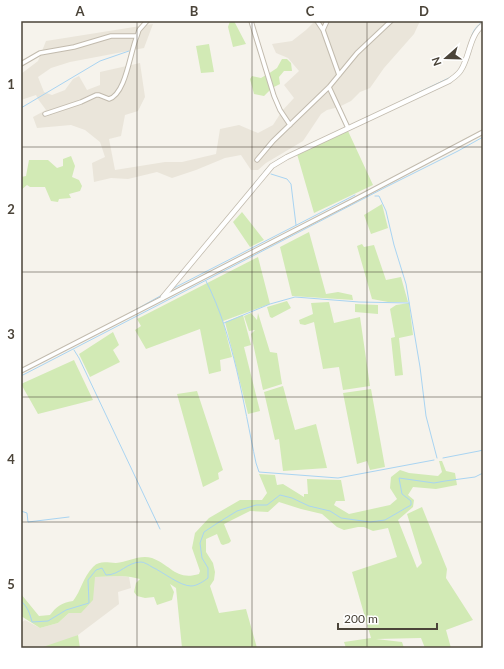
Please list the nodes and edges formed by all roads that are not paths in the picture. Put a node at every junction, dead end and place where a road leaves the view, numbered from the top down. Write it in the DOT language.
graph roads {
  1 [pos="147,21"];
  2 [pos="251,21"];
  3 [pos="317,21"];
  4 [pos="327,21"];
  5 [pos="391,21"];
  6 [pos="483,25"];
  7 [pos="323,30"];
  8 [pos="136,36"];
  9 [pos="21,64"];
  10 [pos="339,75"];
  11 [pos="329,87"];
  12 [pos="45,114"];
  13 [pos="290,125"];
  14 [pos="348,128"];
  15 [pos="483,132"];
  16 [pos="257,160"];
  17 [pos="163,297"];
  18 [pos="21,371"];
  1 -- 8 [label="street"];
  2 -- 13 [label="street"];
  3 -- 7 [label="street"];
  4 -- 7 [label="street"];
  5 -- 10 [label="street"];
  6 -- 14 [label="street"];
  7 -- 10 [label="street"];
  8 -- 9 [label="street"];
  8 -- 12 [label="street"];
  10 -- 11 [label="street"];
  11 -- 13 [label="street"];
  11 -- 14 [label="street"];
  13 -- 16 [label="street"];
  14 -- 17 [label="street"];
  15 -- 17 [label="street"];
  17 -- 18 [label="street"];
}
